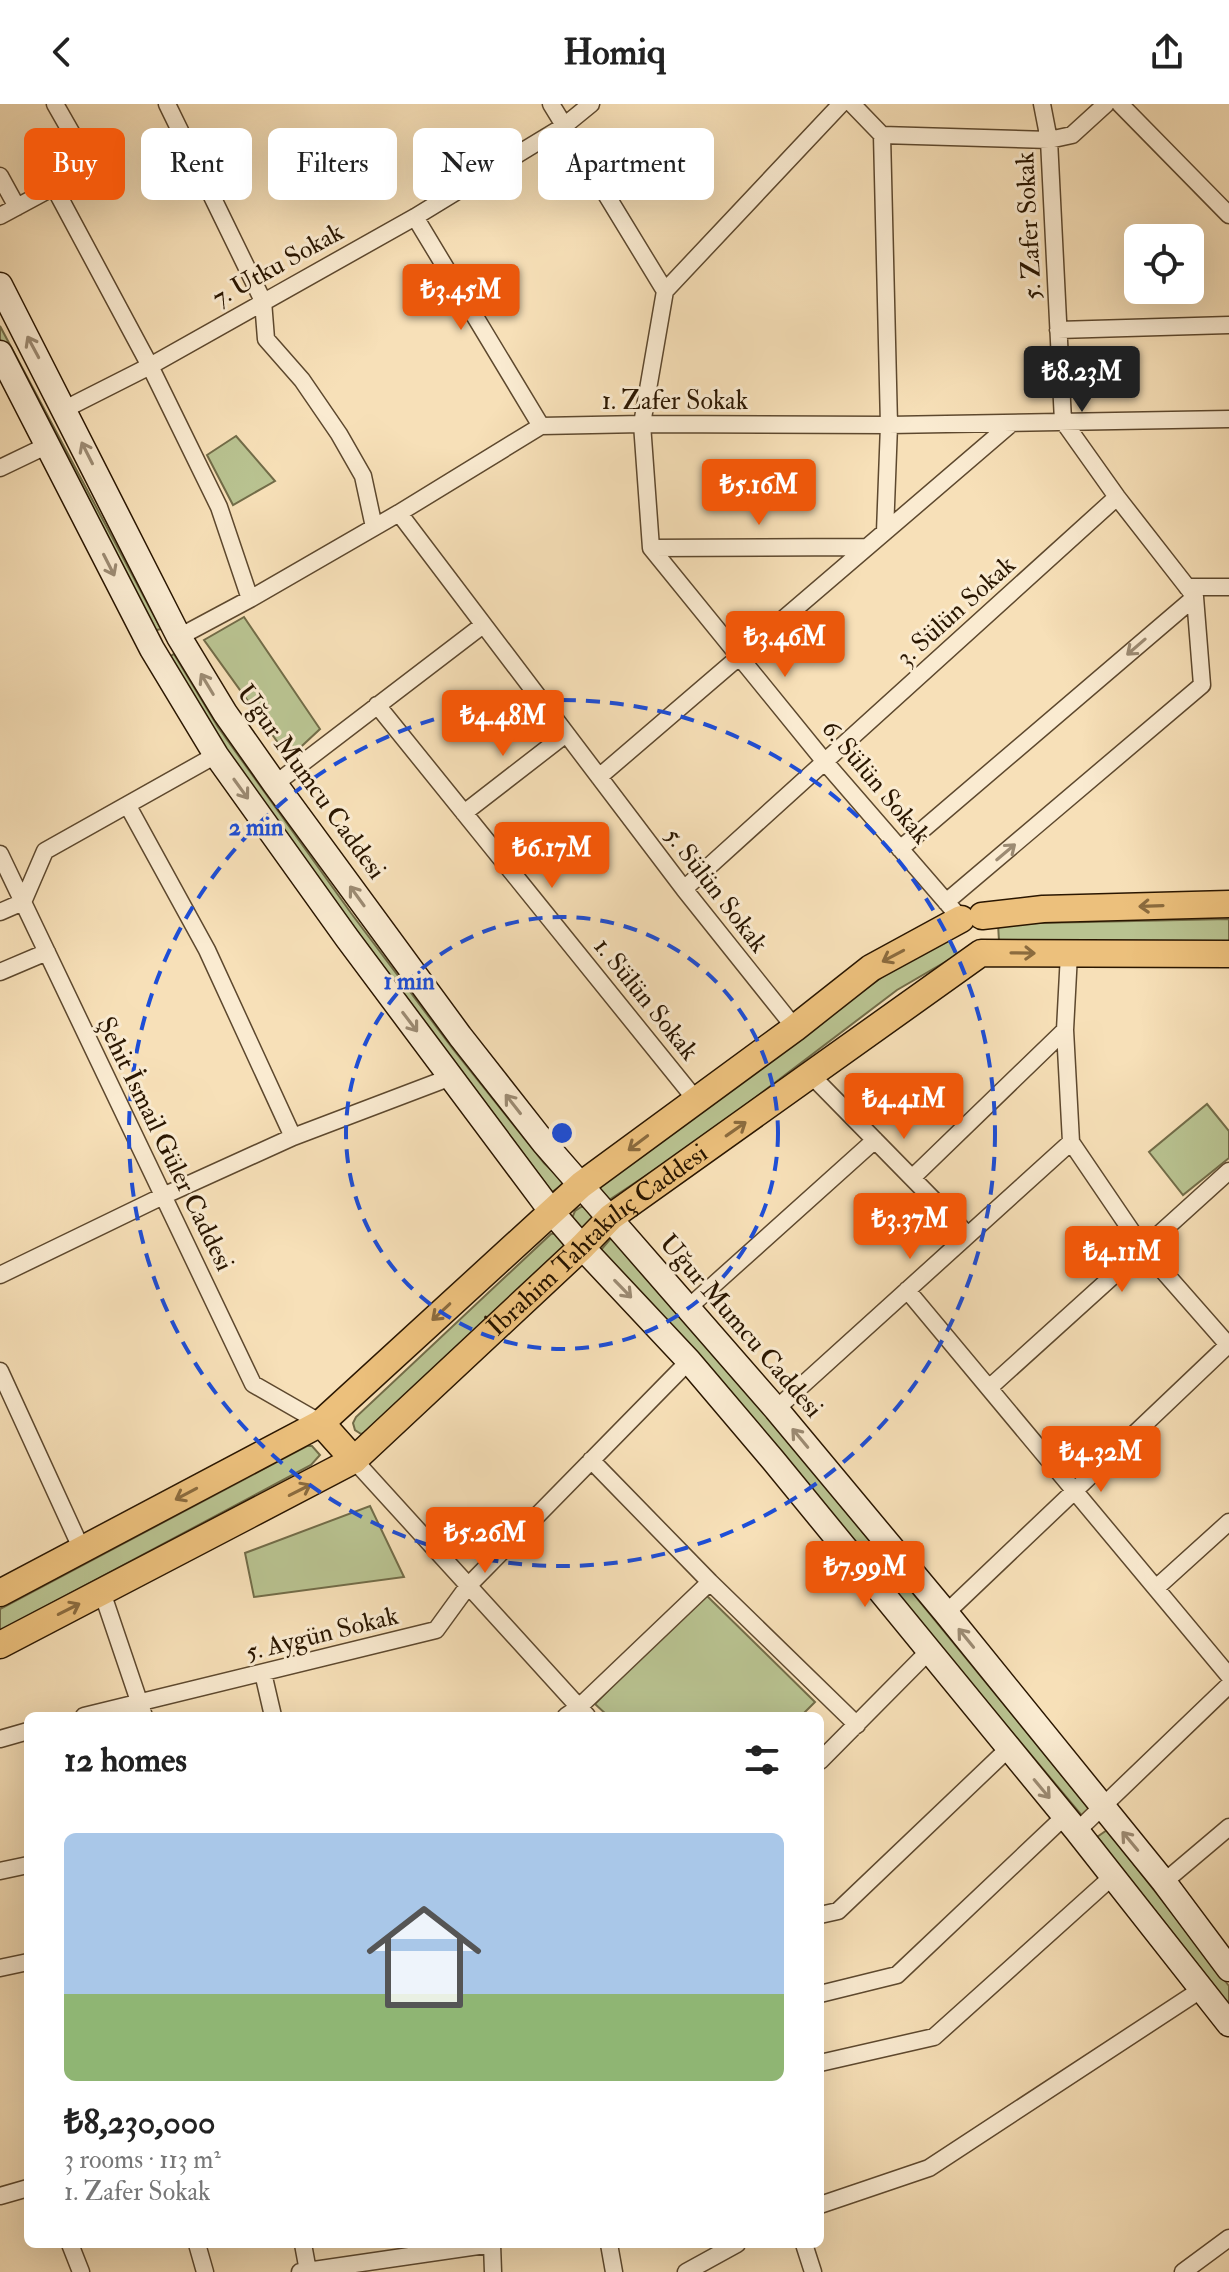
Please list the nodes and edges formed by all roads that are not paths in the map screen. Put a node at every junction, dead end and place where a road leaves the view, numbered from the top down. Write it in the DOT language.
graph roads {
  1 [pos="55,104"];
  2 [pos="167,104"];
  3 [pos="551,104"];
  4 [pos="591,104"];
  5 [pos="841,104"];
  6 [pos="852,104"];
  7 [pos="1042,104"];
  8 [pos="1106,104"];
  9 [pos="1120,104"];
  10 [pos="564,126"];
  11 [pos="69,128"];
  12 [pos="882,135"];
  13 [pos="1049,140"];
  14 [pos="0,176"];
  15 [pos="30,200"];
  16 [pos="61,200"];
  17 [pos="17,207"];
  18 [pos="1229,215"];
  19 [pos="0,216"];
  20 [pos="415,217"];
  21 [pos="0,285"];
  22 [pos="665,291"];
  23 [pos="263,301"];
  24 [pos="1229,325"];
  25 [pos="1058,330"];
  26 [pos="0,353"];
  27 [pos="150,366"];
  28 [pos="65,409"];
  29 [pos="1229,419"];
  30 [pos="1063,421"];
  31 [pos="1012,423"];
  32 [pos="642,424"];
  33 [pos="889,425"];
  34 [pos="541,426"];
  35 [pos="48,445"];
  36 [pos="0,468"];
  37 [pos="1117,497"];
  38 [pos="399,513"];
  39 [pos="374,527"];
  40 [pos="885,532"];
  41 [pos="867,547"];
  42 [pos="651,548"];
  43 [pos="1229,587"];
  44 [pos="1191,592"];
  45 [pos="250,599"];
  46 [pos="483,625"];
  47 [pos="179,637"];
  48 [pos="152,649"];
  49 [pos="741,655"];
  50 [pos="377,705"];
  51 [pos="566,734"];
  52 [pos="216,755"];
  53 [pos="825,762"];
  54 [pos="599,777"];
  55 [pos="275,784"];
  56 [pos="128,806"];
  57 [pos="464,813"];
  58 [pos="900,849"];
  59 [pos="0,854"];
  60 [pos="684,889"];
  61 [pos="23,902"];
  62 [pos="1229,904"];
  63 [pos="0,912"];
  64 [pos="963,912"];
  65 [pos="47,952"];
  66 [pos="981,953"];
  67 [pos="1069,954"];
  68 [pos="1229,954"];
  69 [pos="0,972"];
  70 [pos="795,1028"];
  71 [pos="1065,1030"];
  72 [pos="811,1075"];
  73 [pos="451,1077"];
  74 [pos="696,1100"];
  75 [pos="293,1137"];
  76 [pos="875,1140"];
  77 [pos="1071,1142"];
  78 [pos="1229,1171"];
  79 [pos="912,1178"];
  80 [pos="581,1185"];
  81 [pos="163,1196"];
  82 [pos="551,1211"];
  83 [pos="611,1217"];
  84 [pos="968,1235"];
  85 [pos="582,1247"];
  86 [pos="1143,1248"];
  87 [pos="0,1275"];
  88 [pos="907,1290"];
  89 [pos="689,1307"];
  90 [pos="1229,1345"];
  91 [pos="689,1361"];
  92 [pos="2,1382"];
  93 [pos="989,1388"];
  94 [pos="776,1409"];
  95 [pos="321,1423"];
  96 [pos="354,1460"];
  97 [pos="591,1460"];
  98 [pos="1075,1491"];
  99 [pos="1229,1522"];
  100 [pos="82,1550"];
  101 [pos="710,1582"];
  102 [pos="468,1586"];
  103 [pos="1156,1588"];
  104 [pos="102,1592"];
  105 [pos="0,1593"];
  106 [pos="946,1613"];
  107 [pos="0,1645"];
  108 [pos="929,1651"];
  109 [pos="263,1673"];
  110 [pos="1229,1676"];
  111 [pos="1229,1685"];
  112 [pos="142,1709"];
  113 [pos="117,1712"];
  114 [pos="272,1712"];
  115 [pos="577,1712"];
  116 [pos="579,1712"];
  117 [pos="857,1725"];
  118 [pos="24,1732"];
  119 [pos="0,1739"];
  120 [pos="1008,1749"];
  121 [pos="824,1757"];
  122 [pos="1101,1807"];
  123 [pos="1071,1823"];
  124 [pos="1229,1827"];
  125 [pos="24,1866"];
  126 [pos="0,1871"];
  127 [pos="1113,1876"];
  128 [pos="1164,1882"];
  129 [pos="824,1914"];
  130 [pos="24,1963"];
  131 [pos="0,1968"];
  132 [pos="1229,1969"];
  133 [pos="1202,1989"];
  134 [pos="824,1993"];
  135 [pos="1229,2024"];
  136 [pos="824,2062"];
  137 [pos="24,2189"];
  138 [pos="0,2196"];
  139 [pos="824,2204"];
  140 [pos="1229,2238"];
  141 [pos="72,2248"];
  142 [pos="198,2248"];
  143 [pos="303,2248"];
  144 [pos="464,2248"];
  145 [pos="492,2248"];
  146 [pos="610,2248"];
  147 [pos="730,2248"];
  148 [pos="805,2248"];
  149 [pos="304,2271"];
  150 [pos="812,2271"];
  151 [pos="1185,2271"];
  152 [pos="81,2272"];
  153 [pos="205,2272"];
  154 [pos="493,2272"];
  155 [pos="614,2272"];
  156 [pos="686,2272"];
  1 -- 11 [label="street"];
  2 -- 23 [label="street"];
  3 -- 10 [label="street"];
  4 -- 10 [label="street, 7. Utku Sokak"];
  5 -- 22 [label="street"];
  6 -- 12 [label="street"];
  7 -- 13 [label="street, 5. Zafer Sokak"];
  8 -- 13 [label="street"];
  9 -- 18 [label="street"];
  10 -- 20 [label="street, 7. Utku Sokak"];
  10 -- 22 [label="street"];
  12 -- 13 [label="street"];
  12 -- 33 [label="street"];
  13 -- 25 [label="street, 5. Zafer Sokak"];
  14 -- 17 [label="street"];
  15 -- 17 [label="street"];
  16 -- 27 [label="street"];
  17 -- 19 [label="street"];
  20 -- 23 [label="street, 7. Utku Sokak"];
  20 -- 34 [label="street"];
  28 -- 21 [label="street, Uğur Mumcu Caddesi, one-way"];
  22 -- 32 [label="street"];
  23 -- 27 [label="street, 7. Utku Sokak"];
  23 -- 39 [label="street"];
  24 -- 25 [label="street"];
  25 -- 30 [label="street, 5. Zafer Sokak"];
  26 -- 35 [label="street"];
  27 -- 28 [label="street, 7. Utku Sokak"];
  27 -- 45 [label="street"];
  47 -- 28 [label="street, Uğur Mumcu Caddesi, one-way"];
  29 -- 30 [label="street, 1. Zafer Sokak"];
  30 -- 31 [label="street, 1. Zafer Sokak"];
  30 -- 37 [label="street"];
  31 -- 33 [label="street, 1. Zafer Sokak"];
  31 -- 40 [label="street"];
  32 -- 33 [label="street, 1. Zafer Sokak"];
  32 -- 34 [label="street, 1. Zafer Sokak"];
  32 -- 42 [label="street"];
  33 -- 40 [label="street"];
  34 -- 38 [label="street"];
  35 -- 36 [label="street"];
  35 -- 48 [label="street, one-way"];
  37 -- 44 [label="street"];
  37 -- 53 [label="street, 3. Sülün Sokak"];
  38 -- 39 [label="street"];
  38 -- 46 [label="street, 5. Sülün Sokak"];
  39 -- 45 [label="street"];
  40 -- 41 [label="street"];
  41 -- 42 [label="street"];
  41 -- 49 [label="street"];
  42 -- 49 [label="street, 6. Sülün Sokak"];
  43 -- 44 [label="street"];
  44 -- 58 [label="street, one-way"];
  64 -- 44 [label="street, one-way"];
  45 -- 47 [label="street"];
  46 -- 50 [label="street"];
  46 -- 51 [label="street, 5. Sülün Sokak"];
  47 -- 48 [label="street"];
  55 -- 47 [label="street, Uğur Mumcu Caddesi, one-way"];
  48 -- 52 [label="street"];
  49 -- 53 [label="street, 6. Sülün Sokak"];
  49 -- 54 [label="street"];
  50 -- 55 [label="street"];
  50 -- 57 [label="street, 1. Sülün Sokak"];
  51 -- 54 [label="street, 5. Sülün Sokak"];
  51 -- 57 [label="street"];
  52 -- 56 [label="street"];
  52 -- 73 [label="street, one-way"];
  53 -- 58 [label="street, 6. Sülün Sokak"];
  53 -- 60 [label="street, 3. Sülün Sokak"];
  54 -- 60 [label="street, 5. Sülün Sokak"];
  80 -- 55 [label="street, Uğur Mumcu Caddesi, one-way"];
  56 -- 61 [label="street"];
  56 -- 75 [label="street"];
  57 -- 74 [label="street, 1. Sülün Sokak"];
  58 -- 64 [label="street, 6. Sülün Sokak"];
  59 -- 61 [label="street, Şehit İsmail Güler Caddesi"];
  60 -- 70 [label="street, 5. Sülün Sokak"];
  61 -- 63 [label="street"];
  61 -- 65 [label="street, Şehit İsmail Güler Caddesi"];
  62 -- 64 [label="main road, İbrahim Tahtakılıç Caddesi, one-way"];
  64 -- 66 [label="main road"];
  64 -- 70 [label="main road, İbrahim Tahtakılıç Caddesi, one-way"];
  65 -- 69 [label="street"];
  65 -- 81 [label="street, Şehit İsmail Güler Caddesi"];
  66 -- 67 [label="main road, one-way"];
  66 -- 72 [label="main road, İbrahim Tahtakılıç Caddesi"];
  67 -- 68 [label="main road"];
  67 -- 71 [label="street"];
  70 -- 74 [label="main road, İbrahim Tahtakılıç Caddesi"];
  71 -- 77 [label="street"];
  71 -- 79 [label="street"];
  72 -- 76 [label="street"];
  83 -- 72 [label="main road, İbrahim Tahtakılıç Caddesi, one-way"];
  73 -- 75 [label="street"];
  73 -- 82 [label="street"];
  74 -- 80 [label="main road, İbrahim Tahtakılıç Caddesi, one-way"];
  75 -- 81 [label="street"];
  76 -- 79 [label="street"];
  76 -- 89 [label="street"];
  77 -- 84 [label="street"];
  77 -- 86 [label="street"];
  78 -- 86 [label="street"];
  79 -- 84 [label="street"];
  80 -- 82 [label="main road, İbrahim Tahtakılıç Caddesi"];
  80 -- 83 [label="street, Uğur Mumcu Caddesi"];
  81 -- 87 [label="street"];
  81 -- 95 [label="street, Şehit İsmail Güler Caddesi"];
  82 -- 85 [label="street"];
  82 -- 95 [label="main road, İbrahim Tahtakılıç Caddesi, one-way"];
  83 -- 85 [label="main road, İbrahim Tahtakılıç Caddesi"];
  83 -- 89 [label="street, Uğur Mumcu Caddesi"];
  84 -- 88 [label="street"];
  85 -- 91 [label="street, one-way"];
  85 -- 96 [label="main road, İbrahim Tahtakılıç Caddesi"];
  86 -- 90 [label="street"];
  86 -- 93 [label="street"];
  88 -- 93 [label="street"];
  88 -- 94 [label="street"];
  89 -- 94 [label="street, Uğur Mumcu Caddesi"];
  90 -- 98 [label="street"];
  91 -- 97 [label="street, 5. Aygün Sokak"];
  91 -- 108 [label="street"];
  92 -- 100 [label="street"];
  93 -- 98 [label="street"];
  106 -- 94 [label="street, Uğur Mumcu Caddesi, one-way"];
  95 -- 96 [label="main road"];
  95 -- 100 [label="main road, İbrahim Tahtakılıç Caddesi, one-way"];
  96 -- 102 [label="street"];
  104 -- 96 [label="main road, İbrahim Tahtakılıç Caddesi, one-way"];
  97 -- 101 [label="street"];
  97 -- 102 [label="street, 5. Aygün Sokak"];
  98 -- 103 [label="street"];
  98 -- 106 [label="street"];
  99 -- 103 [label="street"];
  100 -- 105 [label="main road, İbrahim Tahtakılıç Caddesi"];
  101 -- 116 [label="street"];
  101 -- 117 [label="street"];
  102 -- 109 [label="street, 5. Aygün Sokak"];
  102 -- 115 [label="street"];
  103 -- 110 [label="street"];
  107 -- 104 [label="main road, İbrahim Tahtakılıç Caddesi, one-way"];
  104 -- 112 [label="street"];
  122 -- 106 [label="street, Uğur Mumcu Caddesi, one-way"];
  108 -- 117 [label="street"];
  108 -- 120 [label="street"];
  109 -- 112 [label="street, 5. Aygün Sokak"];
  109 -- 114 [label="street"];
  111 -- 122 [label="street"];
  112 -- 113 [label="street, 5. Aygün Sokak"];
  117 -- 121 [label="street"];
  118 -- 119 [label="street"];
  120 -- 123 [label="street, one-way"];
  120 -- 129 [label="street"];
  122 -- 123 [label="street"];
  128 -- 122 [label="street, Uğur Mumcu Caddesi, one-way"];
  123 -- 127 [label="street"];
  123 -- 134 [label="street"];
  124 -- 128 [label="street"];
  125 -- 126 [label="street"];
  127 -- 133 [label="street"];
  127 -- 136 [label="street"];
  128 -- 132 [label="street, Uğur Mumcu Caddesi"];
  130 -- 131 [label="street"];
  133 -- 135 [label="street"];
  133 -- 139 [label="street"];
  137 -- 138 [label="street"];
  140 -- 151 [label="street"];
  141 -- 152 [label="street"];
  142 -- 153 [label="street"];
  143 -- 149 [label="street"];
  144 -- 149 [label="street"];
  145 -- 154 [label="street"];
  146 -- 155 [label="street"];
  147 -- 156 [label="street"];
  148 -- 150 [label="street"];
}
